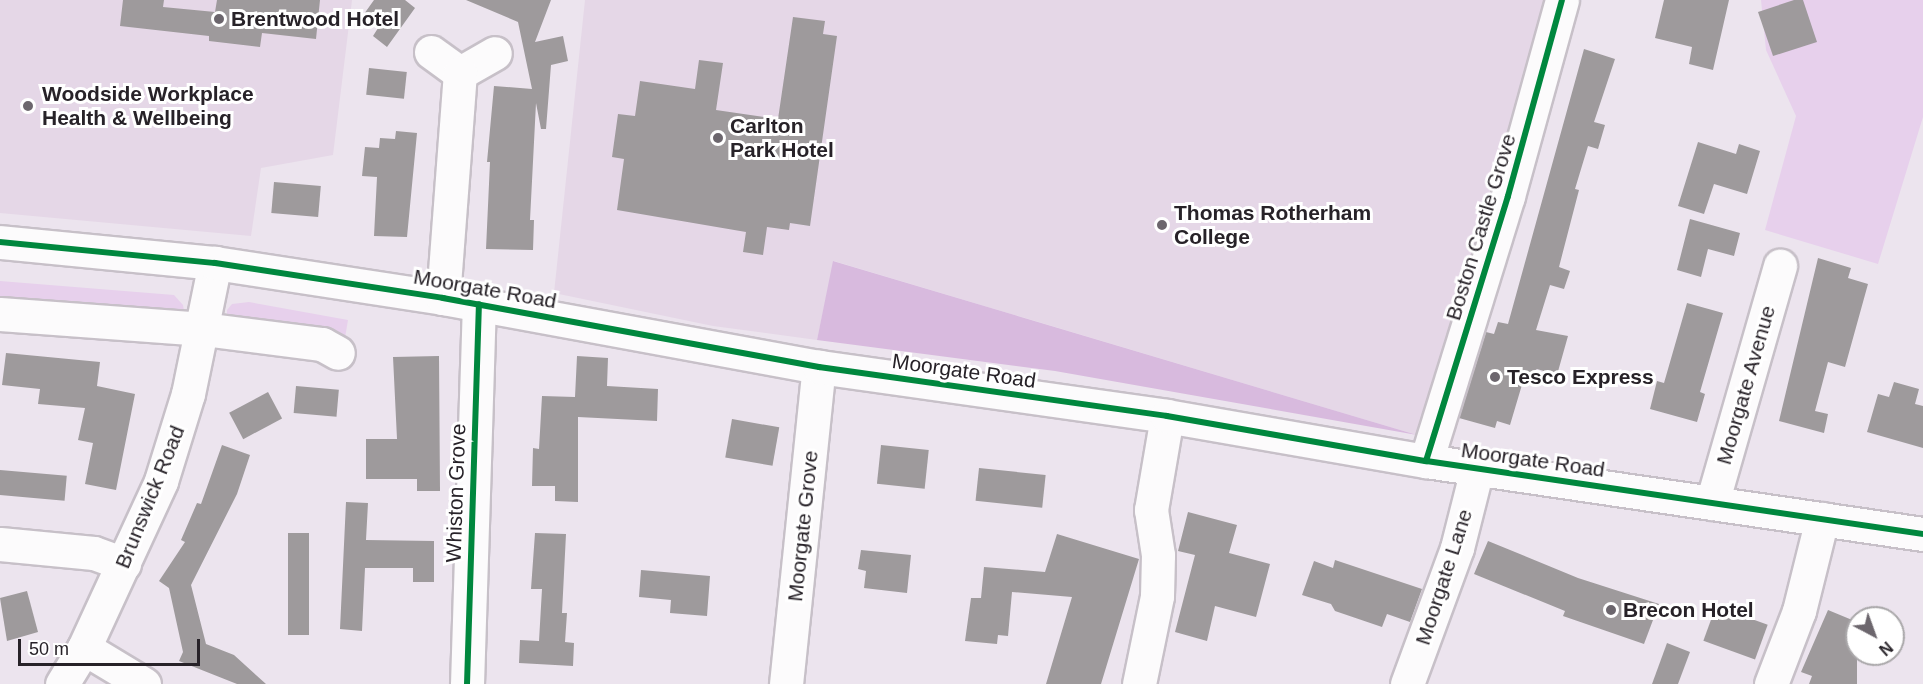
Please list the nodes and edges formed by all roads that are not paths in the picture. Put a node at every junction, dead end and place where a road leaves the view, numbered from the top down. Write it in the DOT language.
graph roads {
  1 [pos="1562,0"];
  2 [pos="431,52"];
  3 [pos="495,54"];
  4 [pos="460,73"];
  5 [pos="0,242"];
  6 [pos="215,263"];
  7 [pos="1780,266"];
  8 [pos="443,298"];
  9 [pos="479,304"];
  10 [pos="0,314"];
  11 [pos="203,329"];
  12 [pos="338,353"];
  13 [pos="819,367"];
  14 [pos="1167,416"];
  15 [pos="1426,461"];
  16 [pos="1477,469"];
  17 [pos="1712,503"];
  18 [pos="1822,519"];
  19 [pos="1923,534"];
  20 [pos="0,544"];
  21 [pos="124,564"];
  22 [pos="84,648"];
  23 [pos="62,684"];
  24 [pos="144,684"];
  25 [pos="467,684"];
  26 [pos="786,684"];
  27 [pos="1139,684"];
  28 [pos="1407,684"];
  29 [pos="1771,684"];
  1 -- 15 [label="street, Boston Castle Grove"];
  2 -- 4 [label="street"];
  3 -- 4 [label="street"];
  4 -- 8 [label="street"];
  5 -- 6 [label="street, Moorgate Road"];
  6 -- 8 [label="street, Moorgate Road"];
  6 -- 11 [label="street, Brunswick Road"];
  7 -- 17 [label="street, Moorgate Avenue"];
  8 -- 9 [label="street, Moorgate Road"];
  9 -- 13 [label="street, Moorgate Road"];
  9 -- 25 [label="street, Whiston Grove"];
  10 -- 11 [label="street"];
  11 -- 12 [label="street"];
  11 -- 21 [label="street, Brunswick Road"];
  13 -- 14 [label="street, Moorgate Road"];
  13 -- 26 [label="street, Moorgate Grove"];
  14 -- 15 [label="street, Moorgate Road"];
  14 -- 27 [label="street"];
  15 -- 16 [label="street, Moorgate Road"];
  16 -- 17 [label="street, Moorgate Road"];
  16 -- 28 [label="street, Moorgate Lane"];
  17 -- 18 [label="street, Moorgate Road"];
  18 -- 19 [label="street, Moorgate Road"];
  18 -- 29 [label="street"];
  20 -- 21 [label="street"];
  21 -- 22 [label="street, Brunswick Road"];
  22 -- 23 [label="street, Brunswick Road"];
  22 -- 24 [label="street"];
}
